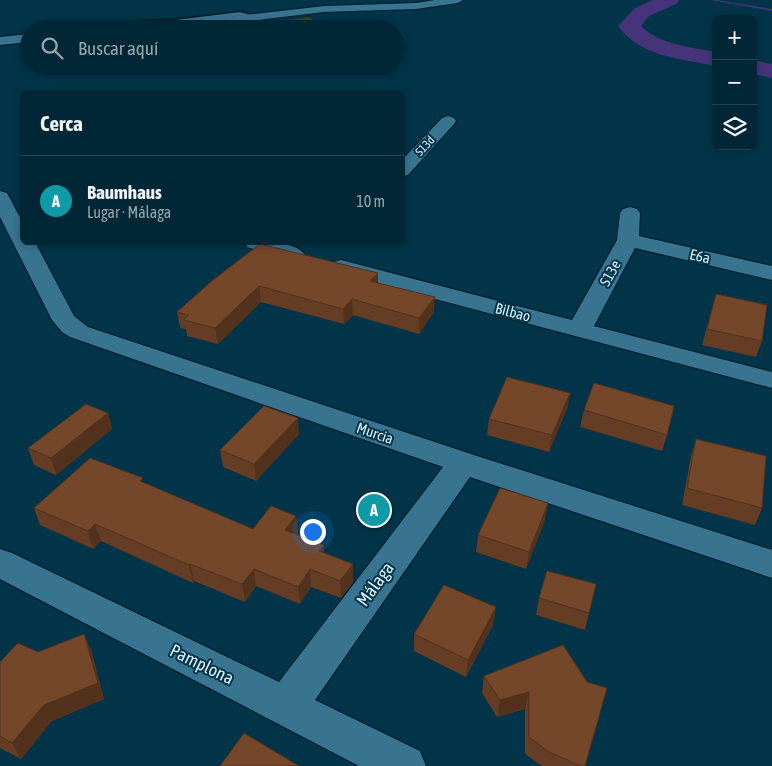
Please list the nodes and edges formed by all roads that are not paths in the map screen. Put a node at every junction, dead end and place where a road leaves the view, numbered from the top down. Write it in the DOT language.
graph roads {
  1 [pos="458,0"];
  2 [pos="226,20"];
  3 [pos="20,39"];
  4 [pos="0,41"];
  5 [pos="448,122"];
  6 [pos="405,168"];
  7 [pos="5,196"];
  8 [pos="630,213"];
  9 [pos="20,234"];
  10 [pos="628,240"];
  11 [pos="25,245"];
  12 [pos="260,245"];
  13 [pos="772,273"];
  14 [pos="580,329"];
  15 [pos="772,380"];
  16 [pos="463,462"];
  17 [pos="0,563"];
  18 [pos="772,564"];
  19 [pos="286,706"];
  20 [pos="404,766"];
  1 -- 2 [label="street"];
  3 -- 4 [label="street"];
  5 -- 6 [label="street, S13d"];
  7 -- 9 [label="street, Murcia"];
  8 -- 10 [label="street, S13e"];
  10 -- 13 [label="street, E6a"];
  10 -- 14 [label="street, S13e"];
  11 -- 16 [label="street, Murcia"];
  12 -- 14 [label="street, Bilbao"];
  14 -- 15 [label="street, Bilbao"];
  16 -- 18 [label="street, Murcia"];
  16 -- 19 [label="street, Málaga"];
  17 -- 19 [label="street, Pamplona"];
  19 -- 20 [label="street, Pamplona"];
}
